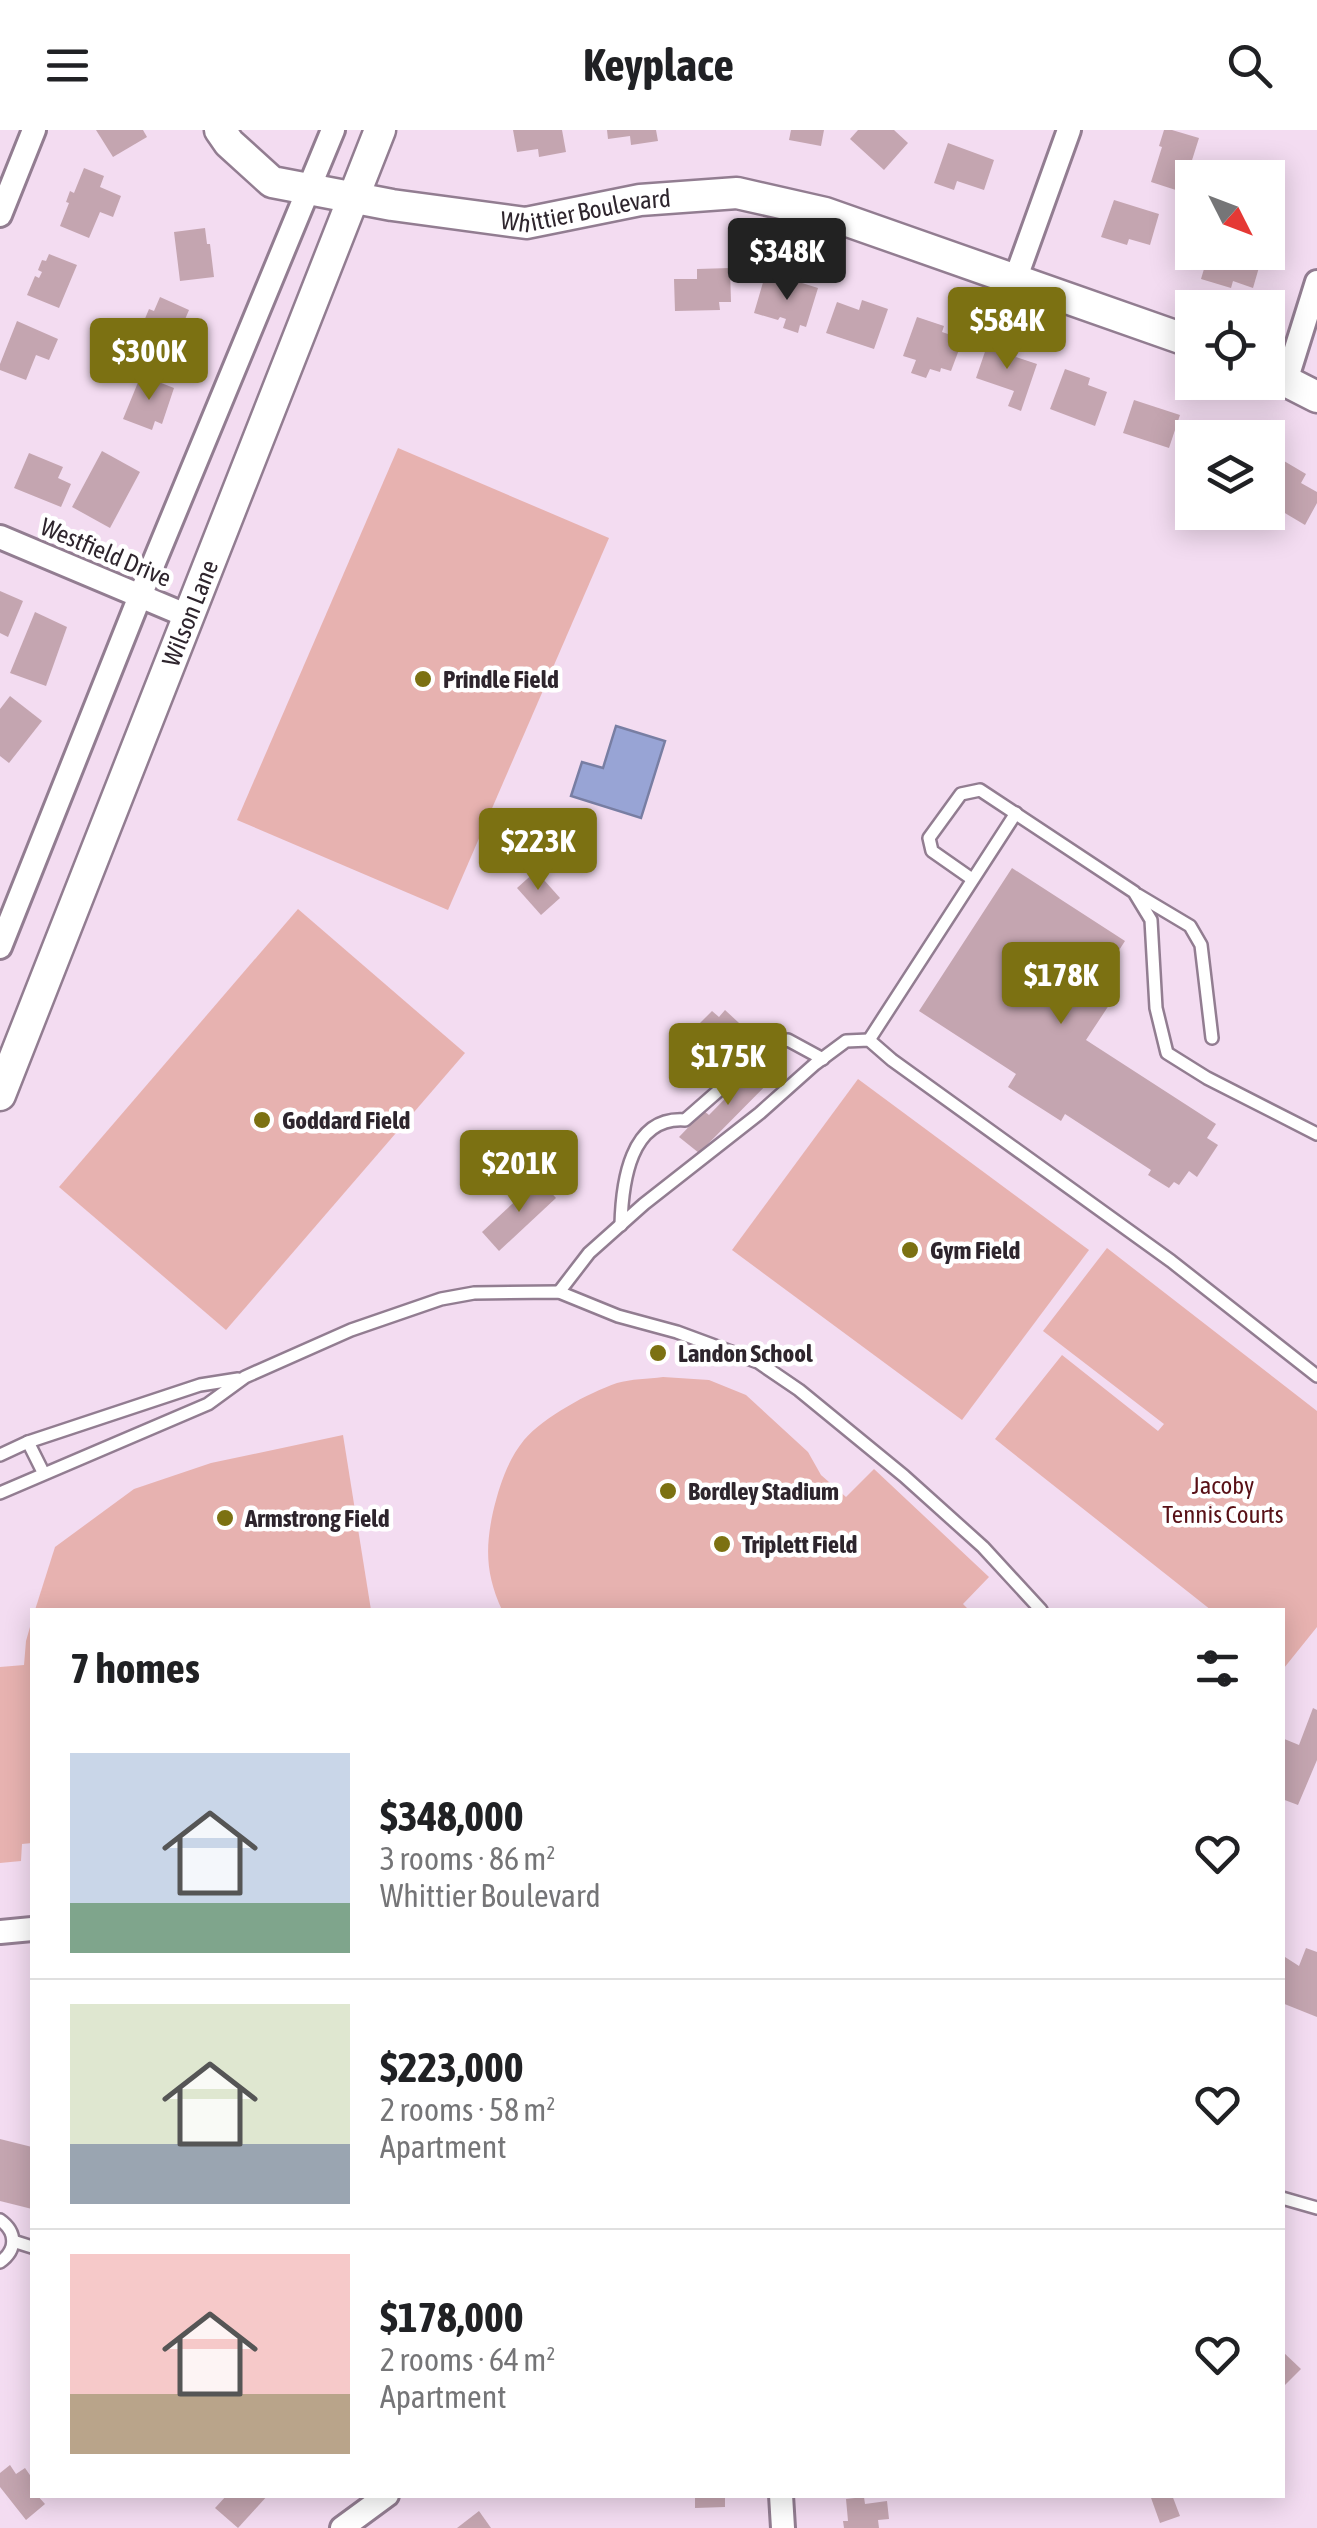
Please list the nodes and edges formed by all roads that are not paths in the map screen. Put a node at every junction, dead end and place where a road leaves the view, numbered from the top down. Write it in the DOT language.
graph roads {
  1 [pos="34,130"];
  2 [pos="220,130"];
  3 [pos="333,130"];
  4 [pos="380,130"];
  5 [pos="1069,130"];
  6 [pos="308,190"];
  7 [pos="354,198"];
  8 [pos="0,215"];
  9 [pos="1015,280"];
  10 [pos="1317,282"];
  11 [pos="1175,336"];
  12 [pos="1285,357"];
  13 [pos="1285,380"];
  14 [pos="1317,397"];
  15 [pos="0,537"];
  16 [pos="140,596"];
  17 [pos="190,617"];
  18 [pos="1016,813"];
  19 [pos="972,878"];
  20 [pos="1134,892"];
  21 [pos="0,947"];
  22 [pos="1212,1038"];
  23 [pos="869,1040"];
  24 [pos="823,1058"];
  25 [pos="0,1095"];
  26 [pos="1317,1134"];
  27 [pos="620,1225"];
  28 [pos="558,1292"];
  29 [pos="1317,1376"];
  30 [pos="245,1378"];
  31 [pos="28,1442"];
  32 [pos="0,1455"];
  33 [pos="43,1472"];
  34 [pos="2,1488"];
  35 [pos="1039,1608"];
  36 [pos="30,1928"];
  37 [pos="0,1932"];
  38 [pos="1285,2199"];
  39 [pos="1317,2208"];
  40 [pos="0,2220"];
  41 [pos="14,2241"];
  42 [pos="30,2246"];
  43 [pos="0,2262"];
  44 [pos="383,2498"];
  45 [pos="781,2498"];
  46 [pos="342,2528"];
  47 [pos="783,2528"];
  1 -- 8 [label="street"];
  2 -- 6 [label="street, Whittier Boulevard"];
  3 -- 6 [label="street"];
  4 -- 7 [label="street, Wilson Lane"];
  5 -- 9 [label="street"];
  6 -- 7 [label="street, Whittier Boulevard"];
  6 -- 16 [label="street"];
  7 -- 9 [label="street, Whittier Boulevard"];
  7 -- 17 [label="street, Wilson Lane"];
  9 -- 11 [label="street, Whittier Boulevard"];
  10 -- 12 [label="street"];
  13 -- 14 [label="street"];
  15 -- 16 [label="street, Westfield Drive"];
  16 -- 17 [label="street, Westfield Drive"];
  16 -- 21 [label="street"];
  17 -- 25 [label="street, Wilson Lane"];
  18 -- 19 [label="lane"];
  18 -- 19 [label="lane"];
  18 -- 20 [label="lane"];
  19 -- 23 [label="lane"];
  20 -- 22 [label="lane"];
  20 -- 26 [label="lane"];
  23 -- 24 [label="lane"];
  23 -- 29 [label="lane"];
  24 -- 27 [label="lane"];
  24 -- 27 [label="lane"];
  27 -- 28 [label="lane"];
  28 -- 30 [label="lane"];
  28 -- 35 [label="lane"];
  30 -- 31 [label="lane"];
  30 -- 33 [label="lane"];
  31 -- 32 [label="lane"];
  31 -- 33 [label="lane"];
  33 -- 34 [label="lane"];
  36 -- 37 [label="street"];
  38 -- 39 [label="lane"];
  40 -- 41 [label="lane"];
  41 -- 42 [label="lane"];
  41 -- 43 [label="lane"];
  44 -- 46 [label="street"];
  45 -- 47 [label="street"];
}
